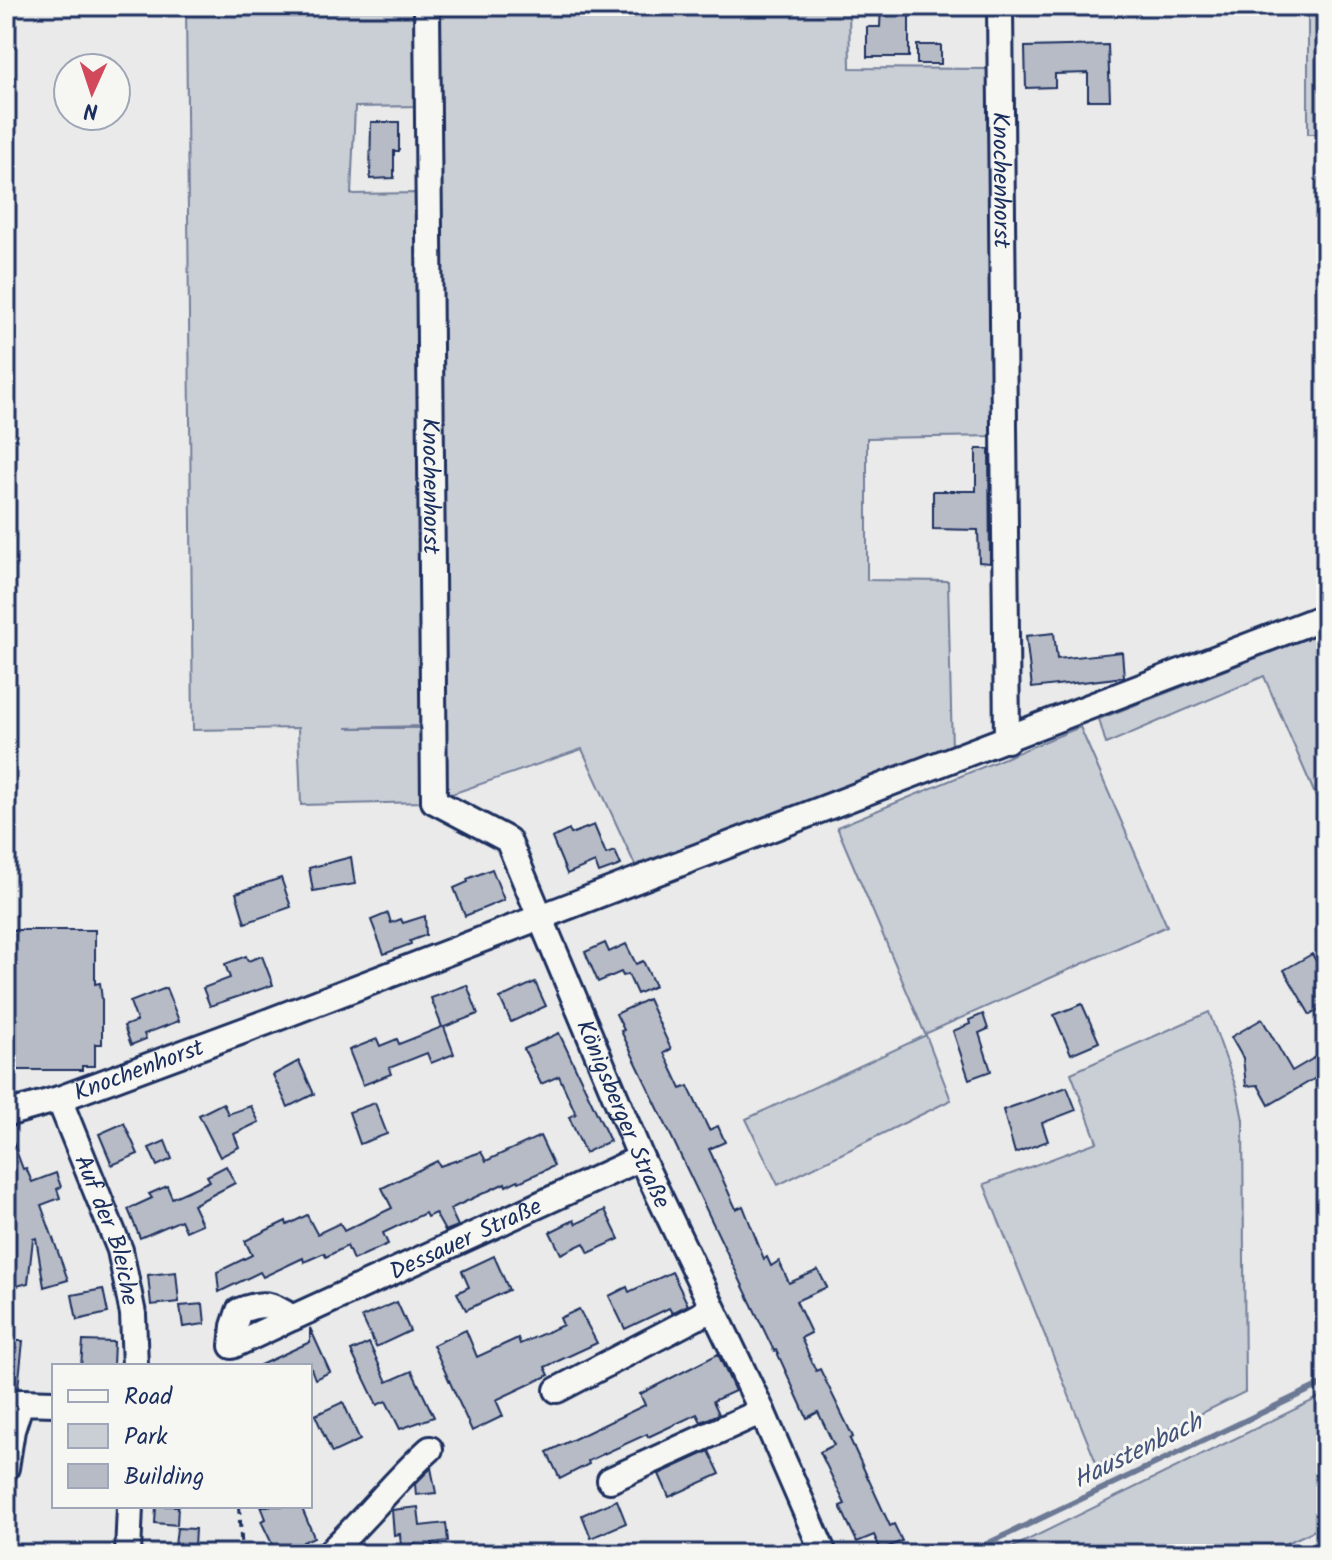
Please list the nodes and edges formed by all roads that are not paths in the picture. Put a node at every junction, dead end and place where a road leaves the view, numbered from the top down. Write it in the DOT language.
graph roads {
  1 [pos="427,6"];
  2 [pos="1000,6"];
  3 [pos="1326,616"];
  4 [pos="1007,740"];
  5 [pos="539,917"];
  6 [pos="59,1099"];
  7 [pos="6,1114"];
  8 [pos="641,1158"];
  9 [pos="712,1309"];
  10 [pos="292,1318"];
  11 [pos="135,1364"];
  12 [pos="557,1390"];
  13 [pos="52,1403"];
  14 [pos="762,1411"];
  15 [pos="430,1449"];
  16 [pos="6,1468"];
  17 [pos="610,1480"];
  18 [pos="130,1508"];
  19 [pos="128,1554"];
  20 [pos="328,1554"];
  21 [pos="824,1554"];
  1 -- 5 [label="street, Knochenhorst"];
  2 -- 4 [label="street, Knochenhorst"];
  3 -- 4 [label="street, Knochenhorst"];
  4 -- 5 [label="street, Knochenhorst"];
  5 -- 6 [label="street, Knochenhorst"];
  5 -- 8 [label="street, Königsberger Straße"];
  6 -- 7 [label="street, Knochenhorst"];
  6 -- 11 [label="street, Auf der Bleiche"];
  8 -- 9 [label="street, Königsberger Straße"];
  8 -- 10 [label="street, Dessauer Straße"];
  9 -- 12 [label="street"];
  9 -- 14 [label="street, Königsberger Straße"];
  13 -- 16 [label="street"];
  14 -- 17 [label="street"];
  14 -- 21 [label="street, Königsberger Straße"];
  15 -- 20 [label="street"];
  18 -- 19 [label="street"];
}
